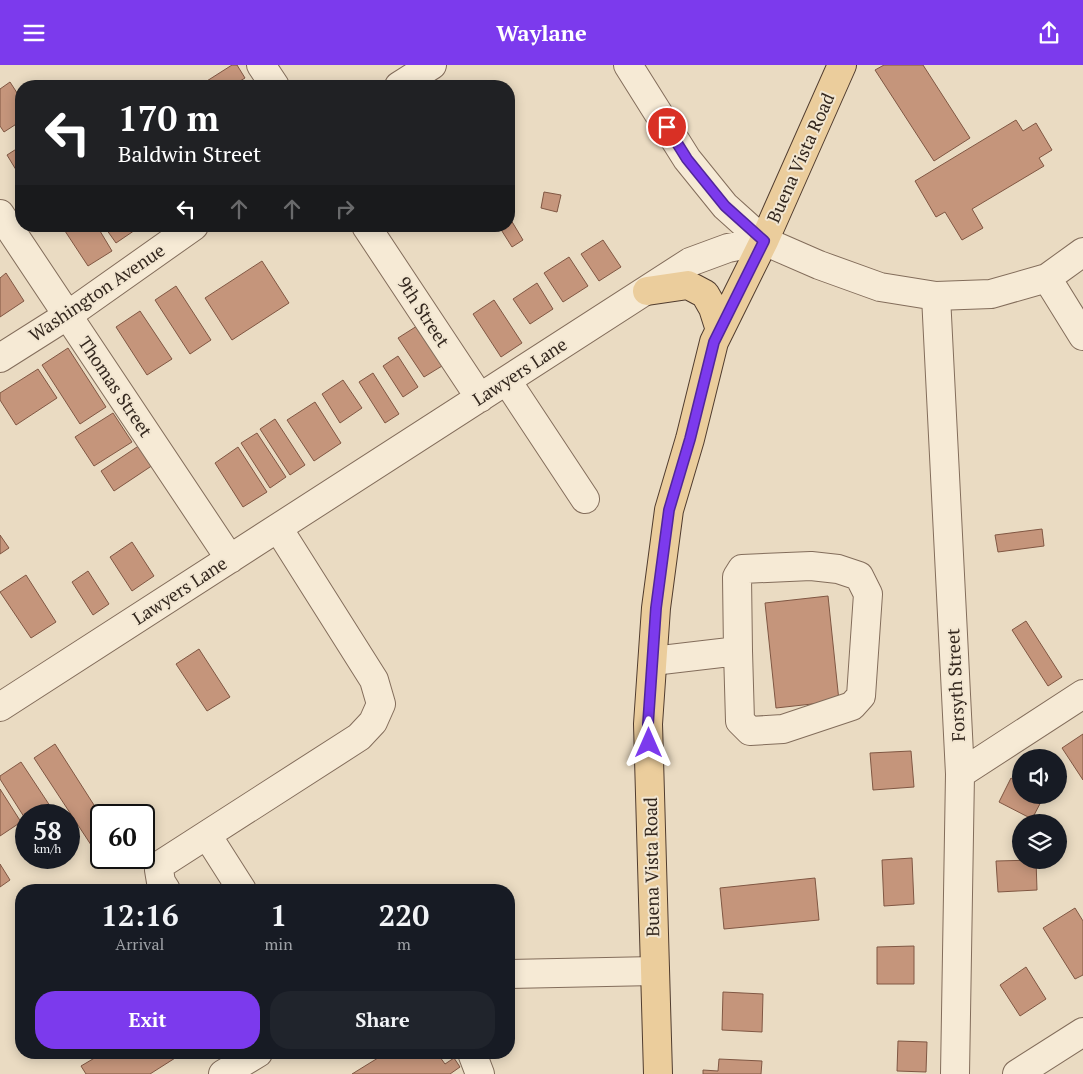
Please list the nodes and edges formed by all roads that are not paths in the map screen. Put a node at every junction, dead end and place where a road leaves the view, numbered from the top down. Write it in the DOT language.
graph roads {
  1 [pos="261,65"];
  2 [pos="432,65"];
  3 [pos="628,65"];
  4 [pos="842,65"];
  5 [pos="270,80"];
  6 [pos="408,80"];
  7 [pos="0,214"];
  8 [pos="186,232"];
  9 [pos="370,232"];
  10 [pos="764,241"];
  11 [pos="1083,252"];
  12 [pos="1047,278"];
  13 [pos="647,291"];
  14 [pos="936,296"];
  15 [pos="68,315"];
  16 [pos="720,330"];
  17 [pos="1083,336"];
  18 [pos="0,358"];
  19 [pos="507,381"];
  20 [pos="480,398"];
  21 [pos="585,499"];
  22 [pos="278,528"];
  23 [pos="230,559"];
  24 [pos="738,651"];
  25 [pos="653,661"];
  26 [pos="1083,694"];
  27 [pos="0,706"];
  28 [pos="960,774"];
  29 [pos="207,835"];
  30 [pos="162,884"];
  31 [pos="238,884"];
  32 [pos="655,971"];
  33 [pos="515,974"];
  34 [pos="1083,1032"];
  35 [pos="248,1059"];
  36 [pos="474,1059"];
  37 [pos="223,1074"];
  38 [pos="480,1074"];
  39 [pos="658,1074"];
  40 [pos="956,1074"];
  41 [pos="1017,1074"];
  1 -- 5 [label="street"];
  2 -- 6 [label="street"];
  3 -- 10 [label="street"];
  4 -- 10 [label="main road, Buena Vista Road"];
  7 -- 15 [label="street, Thomas Street"];
  8 -- 15 [label="street, Washington Avenue"];
  9 -- 20 [label="street, 9th Street"];
  10 -- 13 [label="street, Lawyers Lane"];
  10 -- 14 [label="street"];
  10 -- 16 [label="main road, Buena Vista Road"];
  11 -- 12 [label="street"];
  12 -- 14 [label="street"];
  12 -- 17 [label="street"];
  13 -- 16 [label="main road"];
  13 -- 19 [label="street, Lawyers Lane"];
  14 -- 28 [label="street, Forsyth Street"];
  15 -- 18 [label="street, Washington Avenue"];
  15 -- 23 [label="street, Thomas Street"];
  16 -- 25 [label="main road, Buena Vista Road"];
  19 -- 20 [label="street, Lawyers Lane"];
  19 -- 21 [label="street"];
  20 -- 22 [label="street, Lawyers Lane"];
  22 -- 23 [label="street, Lawyers Lane"];
  22 -- 29 [label="street"];
  23 -- 27 [label="street, Lawyers Lane"];
  24 -- 24 [label="street"];
  24 -- 25 [label="street"];
  25 -- 32 [label="main road, Buena Vista Road"];
  26 -- 28 [label="street"];
  28 -- 40 [label="street, Forsyth Street"];
  29 -- 30 [label="street"];
  29 -- 31 [label="street"];
  32 -- 33 [label="street"];
  32 -- 39 [label="main road, Buena Vista Road"];
  34 -- 41 [label="street"];
  35 -- 37 [label="street"];
  36 -- 38 [label="street"];
}
